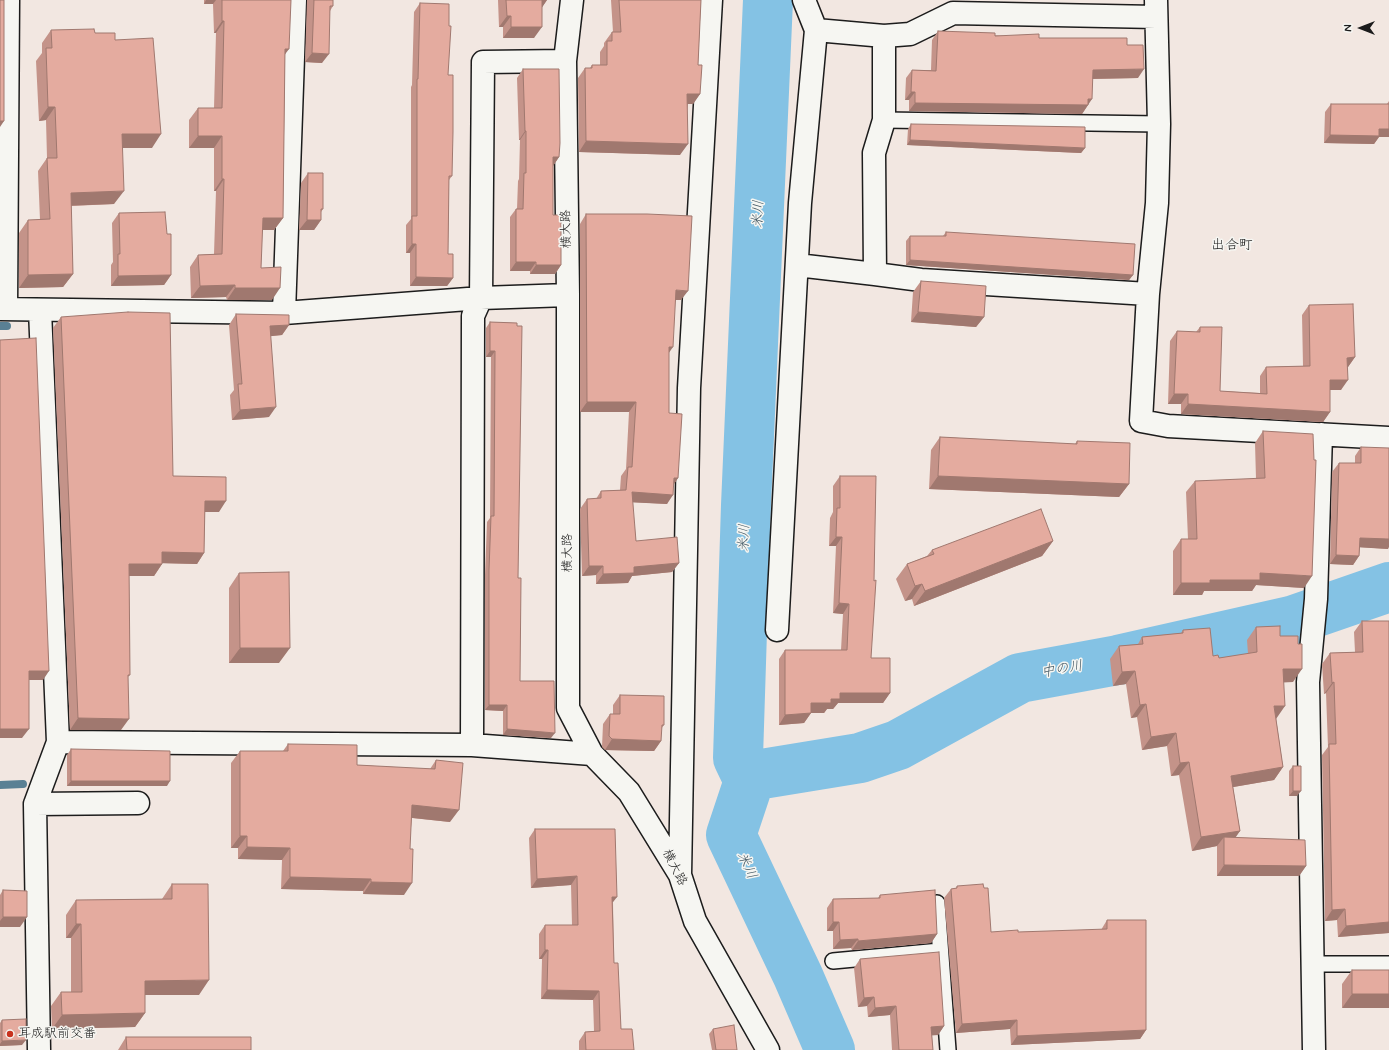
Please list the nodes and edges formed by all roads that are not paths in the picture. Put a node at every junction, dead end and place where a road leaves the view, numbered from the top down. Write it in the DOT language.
graph roads {
  1 [pos="8,0"];
  2 [pos="295,0"];
  3 [pos="572,0"];
  4 [pos="711,0"];
  5 [pos="804,0"];
  6 [pos="953,7"];
  7 [pos="1156,8"];
  8 [pos="816,30"];
  9 [pos="884,36"];
  10 [pos="565,61"];
  11 [pos="884,120"];
  12 [pos="1159,124"];
  13 [pos="797,264"];
  14 [pos="875,274"];
  15 [pos="1148,294"];
  16 [pos="568,295"];
  17 [pos="481,298"];
  18 [pos="3,309"];
  19 [pos="40,310"];
  20 [pos="284,313"];
  21 [pos="1322,434"];
  22 [pos="1389,438"];
  23 [pos="777,630"];
  24 [pos="58,742"];
  25 [pos="472,745"];
  26 [pos="592,754"];
  27 [pos="138,803"];
  28 [pos="35,804"];
  29 [pos="680,875"];
  30 [pos="937,903"];
  31 [pos="940,951"];
  32 [pos="834,961"];
  33 [pos="1312,964"];
  34 [pos="1389,964"];
  35 [pos="39,1050"];
  36 [pos="768,1050"];
  37 [pos="948,1050"];
  38 [pos="1314,1050"];
  1 -- 18 [label="street"];
  2 -- 20 [label="street"];
  3 -- 10 [label="street, 横大路"];
  4 -- 29 [label="street"];
  5 -- 8 [label="street"];
  6 -- 7 [label="street"];
  6 -- 9 [label="street"];
  7 -- 12 [label="street"];
  8 -- 9 [label="street"];
  8 -- 13 [label="street"];
  9 -- 11 [label="street"];
  10 -- 16 [label="street, 横大路"];
  10 -- 17 [label="street"];
  11 -- 12 [label="lane"];
  11 -- 14 [label="street"];
  12 -- 15 [label="street"];
  13 -- 14 [label="street"];
  13 -- 23 [label="street"];
  14 -- 15 [label="street"];
  15 -- 21 [label="street"];
  16 -- 17 [label="street"];
  16 -- 26 [label="street, 横大路"];
  17 -- 20 [label="street"];
  17 -- 25 [label="street"];
  18 -- 19 [label="street"];
  19 -- 20 [label="street"];
  19 -- 24 [label="street"];
  21 -- 22 [label="street"];
  21 -- 33 [label="street"];
  24 -- 25 [label="street"];
  24 -- 28 [label="street"];
  25 -- 26 [label="street"];
  26 -- 29 [label="street, 横大路"];
  27 -- 28 [label="street"];
  28 -- 35 [label="street"];
  29 -- 36 [label="street, 横大路"];
  30 -- 31 [label="lane"];
  31 -- 32 [label="lane"];
  31 -- 37 [label="lane"];
  33 -- 34 [label="lane"];
  33 -- 38 [label="street"];
}
